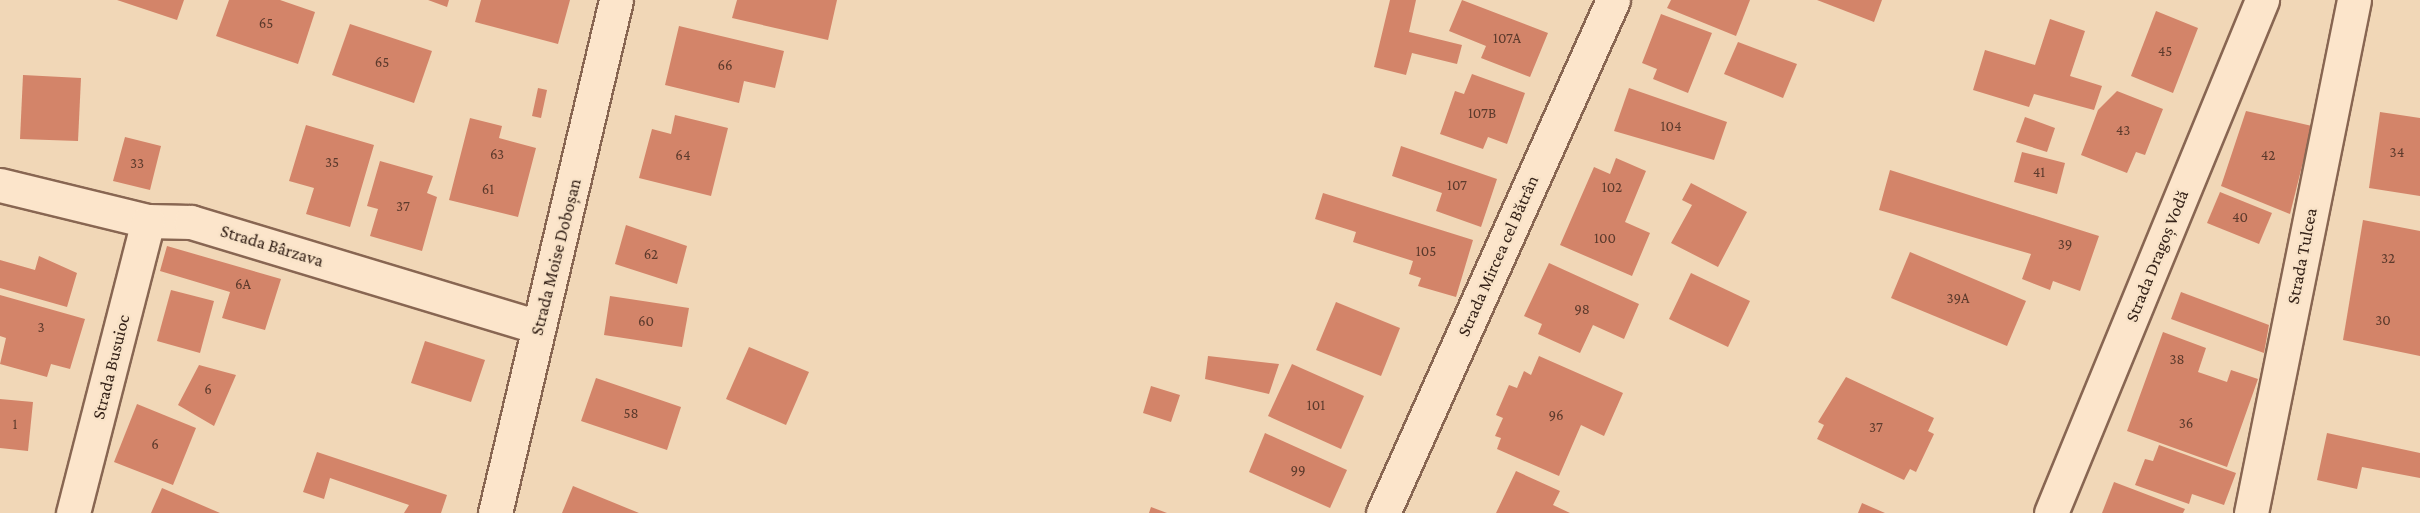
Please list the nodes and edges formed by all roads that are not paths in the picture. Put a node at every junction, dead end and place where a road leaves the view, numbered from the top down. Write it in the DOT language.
graph roads {
  1 [pos="616,0"];
  2 [pos="1614,0"];
  3 [pos="2262,0"];
  4 [pos="2354,0"];
  5 [pos="0,185"];
  6 [pos="148,221"];
  7 [pos="539,327"];
  8 [pos="73,513"];
  9 [pos="495,513"];
  10 [pos="1383,513"];
  11 [pos="2051,513"];
  12 [pos="2251,513"];
  1 -- 7 [label="street, Strada Moise Doboșan"];
  2 -- 10 [label="street, Strada Mircea cel Bătrân"];
  3 -- 11 [label="street, Strada Dragoș Vodă"];
  4 -- 12 [label="street, Strada Tulcea"];
  5 -- 6 [label="street, Strada Bârzava"];
  6 -- 7 [label="street, Strada Bârzava"];
  6 -- 8 [label="street, Strada Busuioc"];
  7 -- 9 [label="street, Strada Moise Doboșan"];
}
